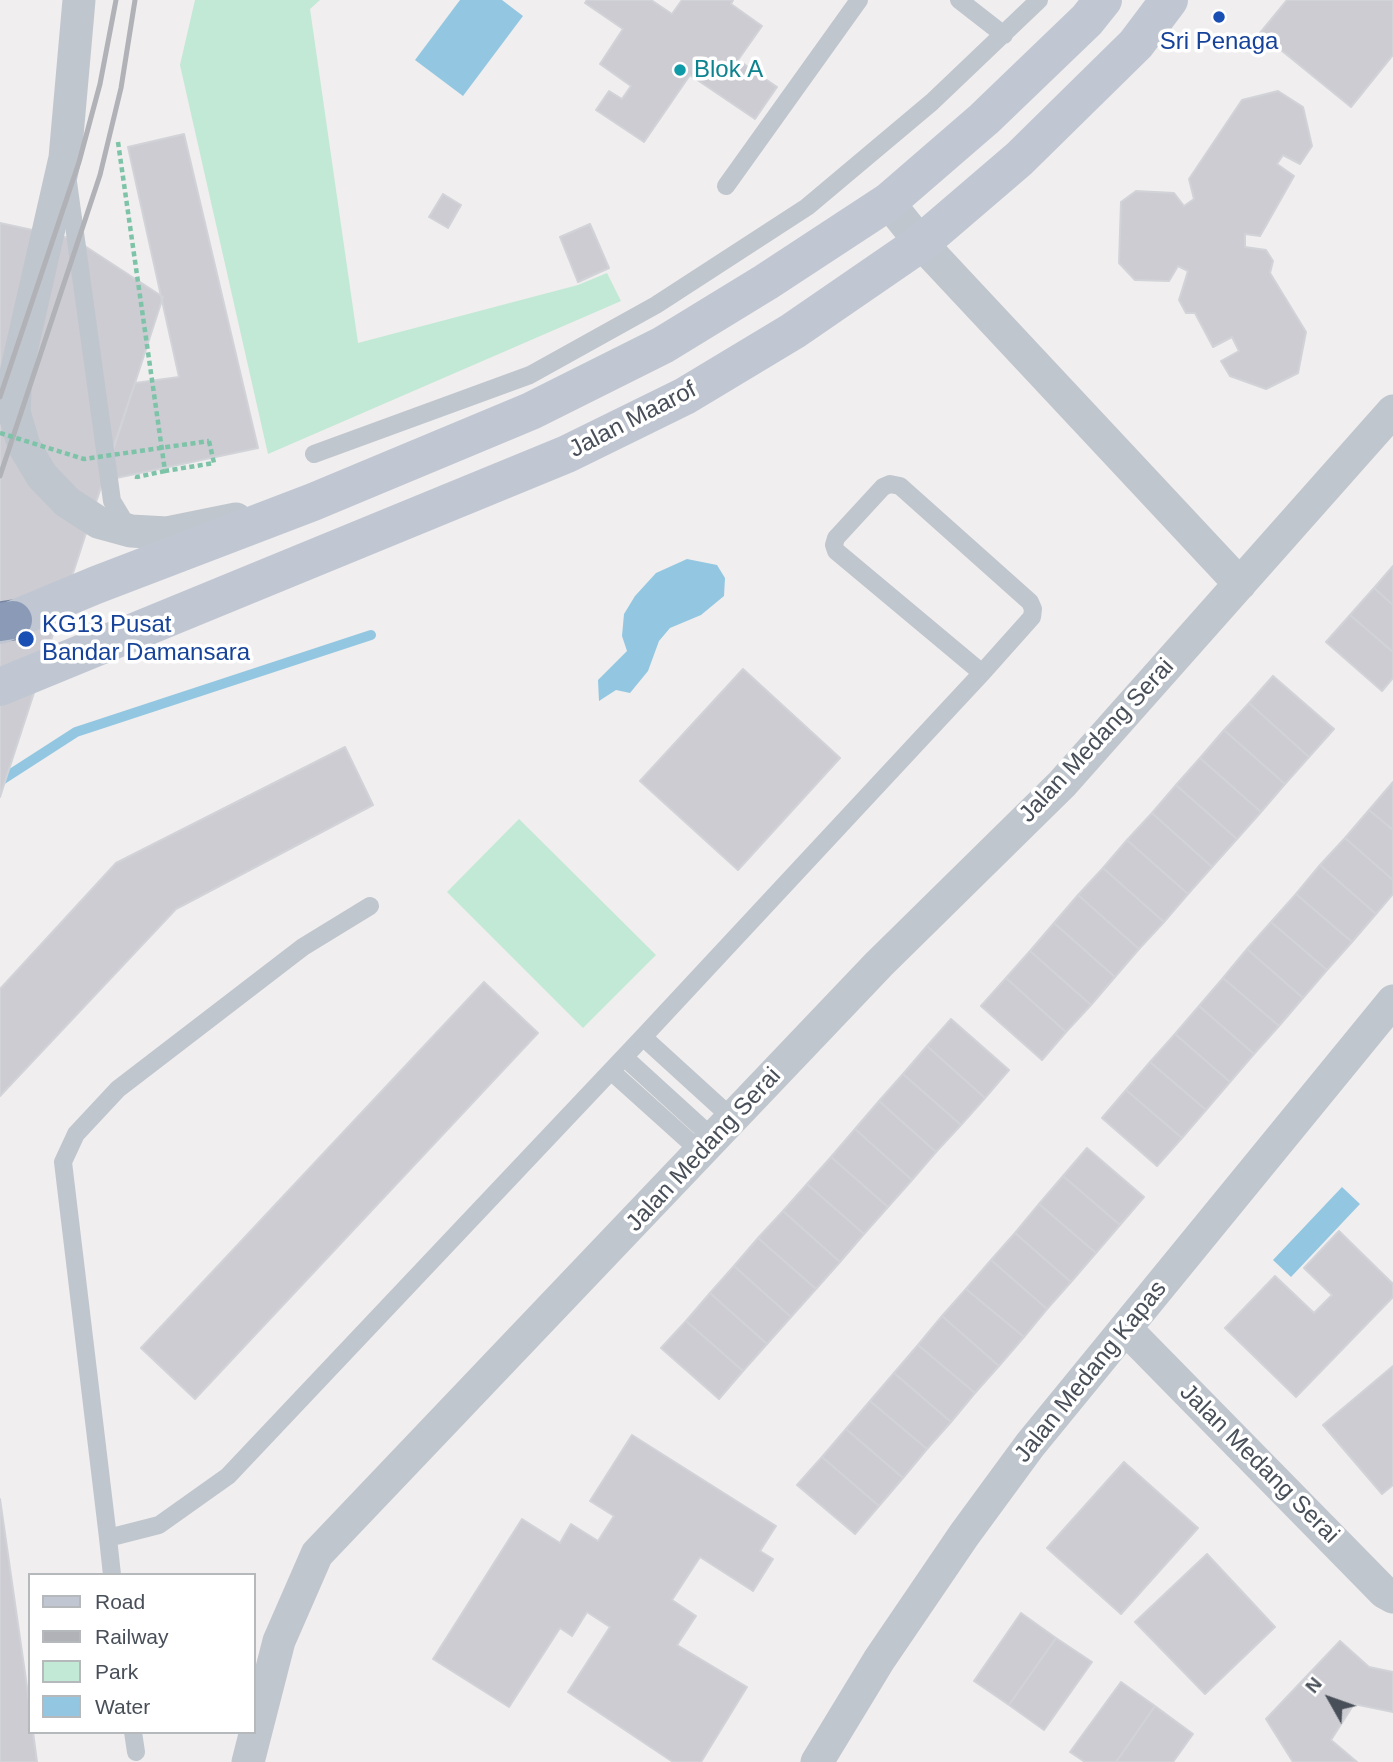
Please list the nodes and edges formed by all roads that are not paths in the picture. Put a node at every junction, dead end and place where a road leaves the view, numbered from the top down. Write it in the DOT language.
graph roads {
  1 [pos="79,0"];
  2 [pos="859,0"];
  3 [pos="959,0"];
  4 [pos="1039,0"];
  5 [pos="1103,0"];
  6 [pos="1169,0"];
  7 [pos="1004,35"];
  8 [pos="65,158"];
  9 [pos="726,186"];
  10 [pos="888,202"];
  11 [pos="921,243"];
  12 [pos="1393,411"];
  13 [pos="314,454"];
  14 [pos="313,502"];
  15 [pos="131,531"];
  16 [pos="1240,584"];
  17 [pos="4,622"];
  18 [pos="982,673"];
  19 [pos="0,687"];
  20 [pos="370,906"];
  21 [pos="1393,1001"];
  22 [pos="643,1037"];
  23 [pos="624,1057"];
  24 [pos="611,1071"];
  25 [pos="716,1137"];
  26 [pos="1126,1329"];
  27 [pos="108,1538"];
  28 [pos="112,1573"];
  29 [pos="1393,1597"];
  30 [pos="256,1731"];
  31 [pos="133,1734"];
  32 [pos="255,1734"];
  33 [pos="136,1752"];
  34 [pos="248,1762"];
  35 [pos="817,1762"];
  1 -- 8 [label="street"];
  2 -- 9 [label="lane"];
  3 -- 7 [label="lane"];
  4 -- 7 [label="lane"];
  5 -- 10 [label="main road"];
  6 -- 11 [label="main road, Jalan Maarof"];
  7 -- 13 [label="lane"];
  8 -- 15 [label="lane"];
  8 -- 15 [label="street"];
  10 -- 11 [label="street"];
  10 -- 14 [label="main road"];
  11 -- 16 [label="street"];
  11 -- 19 [label="main road, Jalan Maarof"];
  12 -- 16 [label="street, Jalan Medang Serai"];
  14 -- 15 [label="street"];
  14 -- 17 [label="main road"];
  16 -- 25 [label="street, Jalan Medang Serai"];
  18 -- 18 [label="lane"];
  18 -- 22 [label="lane"];
  20 -- 27 [label="lane"];
  21 -- 26 [label="street, Jalan Medang Kapas"];
  22 -- 23 [label="lane"];
  22 -- 25 [label="lane"];
  23 -- 24 [label="lane"];
  23 -- 25 [label="lane"];
  24 -- 25 [label="lane"];
  24 -- 27 [label="lane"];
  25 -- 30 [label="street, Jalan Medang Serai"];
  26 -- 29 [label="street, Jalan Medang Serai"];
  26 -- 35 [label="street, Jalan Medang Kapas"];
  27 -- 28 [label="lane"];
  31 -- 33 [label="lane"];
  32 -- 34 [label="street, Jalan Medang Serai"];
}
